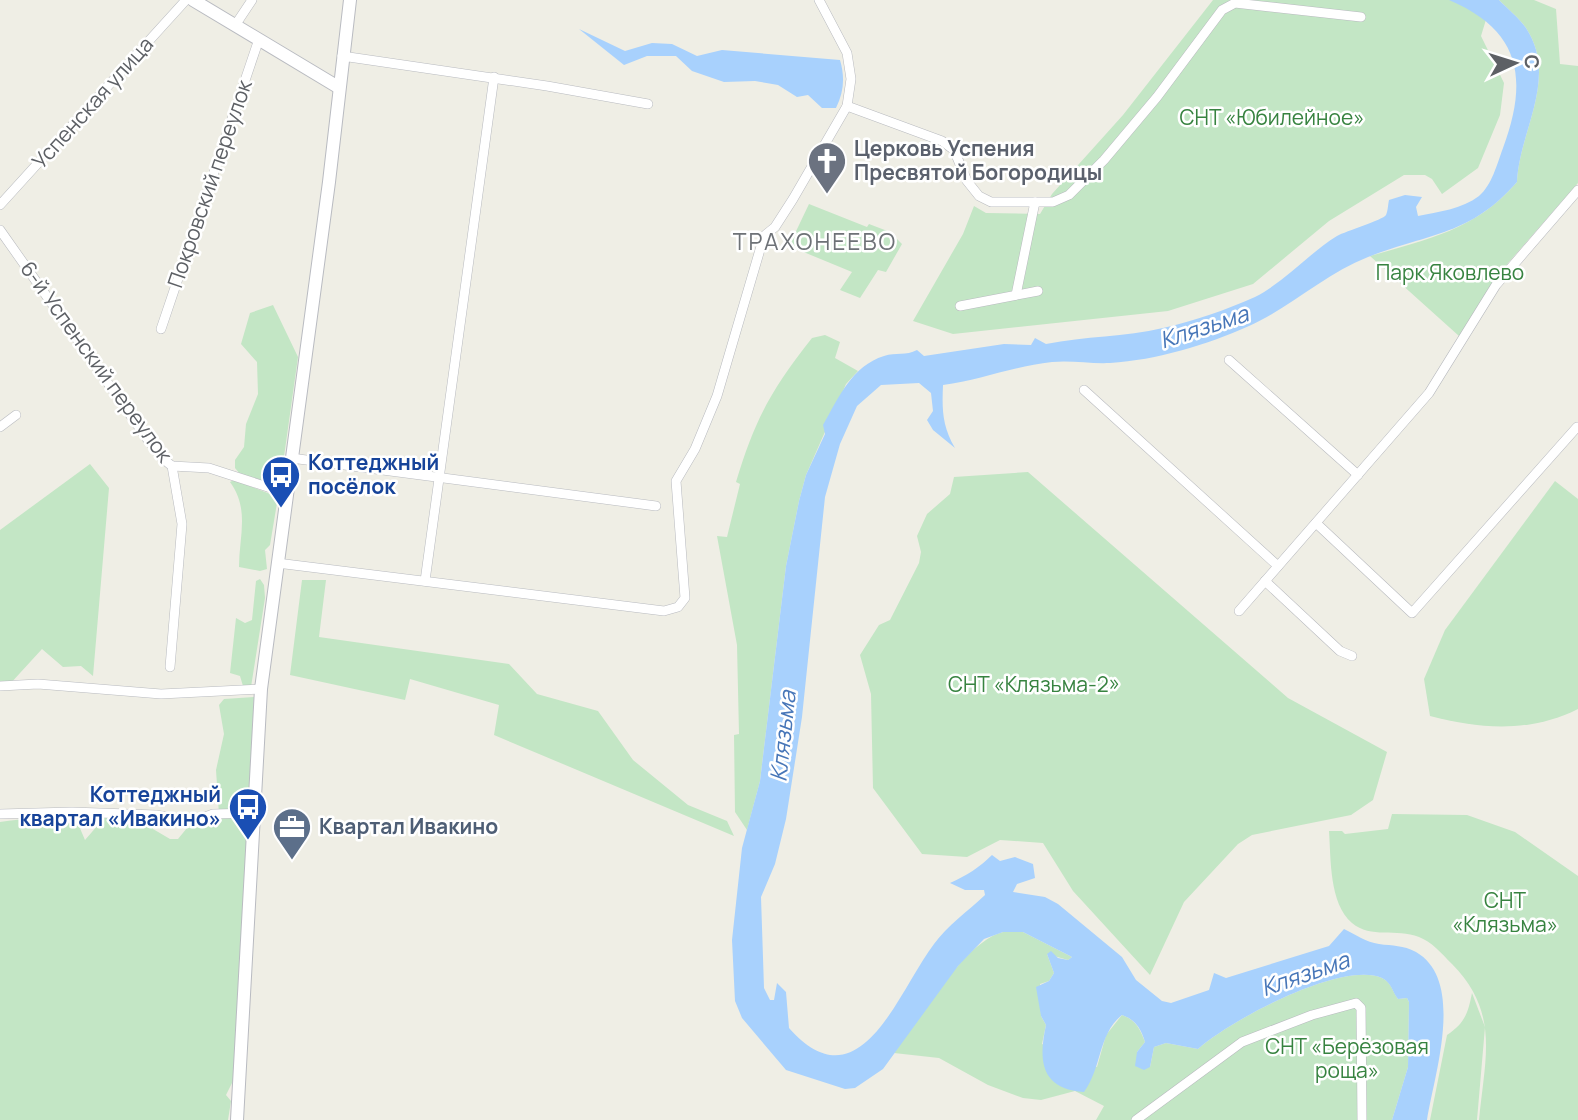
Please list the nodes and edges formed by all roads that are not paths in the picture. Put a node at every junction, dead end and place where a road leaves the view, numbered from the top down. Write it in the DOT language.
graph roads {
  1 [pos="186,0"];
  2 [pos="193,0"];
  3 [pos="252,0"];
  4 [pos="350,0"];
  5 [pos="819,0"];
  6 [pos="1361,17"];
  7 [pos="236,24"];
  8 [pos="260,39"];
  9 [pos="342,56"];
  10 [pos="494,78"];
  11 [pos="338,87"];
  12 [pos="648,104"];
  13 [pos="847,106"];
  14 [pos="1578,190"];
  15 [pos="1035,202"];
  16 [pos="0,205"];
  17 [pos="0,230"];
  18 [pos="1038,291"];
  19 [pos="1016,295"];
  20 [pos="960,306"];
  21 [pos="161,329"];
  22 [pos="1228,360"];
  23 [pos="1084,390"];
  24 [pos="16,415"];
  25 [pos="0,427"];
  26 [pos="1577,427"];
  27 [pos="291,458"];
  28 [pos="172,466"];
  29 [pos="1358,475"];
  30 [pos="439,477"];
  31 [pos="286,494"];
  32 [pos="656,506"];
  33 [pos="1316,523"];
  34 [pos="277,563"];
  35 [pos="1278,566"];
  36 [pos="425,581"];
  37 [pos="1265,581"];
  38 [pos="1239,611"];
  39 [pos="1352,656"];
  40 [pos="170,667"];
  41 [pos="0,686"];
  42 [pos="261,689"];
  43 [pos="255,813"];
  44 [pos="0,814"];
  45 [pos="237,1120"];
  46 [pos="1136,1120"];
  47 [pos="1362,1120"];
  1 -- 16 [label="street, Успенская улица"];
  2 -- 7 [label="main road"];
  3 -- 7 [label="street"];
  4 -- 9 [label="main road"];
  5 -- 13 [label="street"];
  6 -- 15 [label="street"];
  7 -- 8 [label="main road"];
  8 -- 11 [label="main road"];
  8 -- 21 [label="street, Покровский переулок"];
  9 -- 10 [label="street"];
  9 -- 11 [label="main road"];
  10 -- 12 [label="street"];
  10 -- 30 [label="street"];
  11 -- 27 [label="main road"];
  13 -- 15 [label="street"];
  13 -- 36 [label="street"];
  14 -- 29 [label="street"];
  15 -- 19 [label="street"];
  17 -- 28 [label="street, 6-й Успенский переулок"];
  18 -- 19 [label="street"];
  19 -- 20 [label="street"];
  22 -- 29 [label="street"];
  23 -- 35 [label="street"];
  24 -- 25 [label="street"];
  26 -- 33 [label="street"];
  27 -- 30 [label="street"];
  27 -- 31 [label="main road"];
  28 -- 31 [label="street"];
  28 -- 40 [label="street, 6-й Успенский переулок"];
  29 -- 33 [label="street"];
  30 -- 32 [label="street"];
  30 -- 36 [label="street"];
  31 -- 34 [label="main road"];
  33 -- 35 [label="street"];
  34 -- 36 [label="street"];
  34 -- 42 [label="main road"];
  35 -- 37 [label="street"];
  37 -- 38 [label="street"];
  37 -- 39 [label="street"];
  41 -- 42 [label="street"];
  42 -- 43 [label="main road"];
  43 -- 44 [label="street"];
  43 -- 45 [label="main road"];
  46 -- 47 [label="street"];
}
